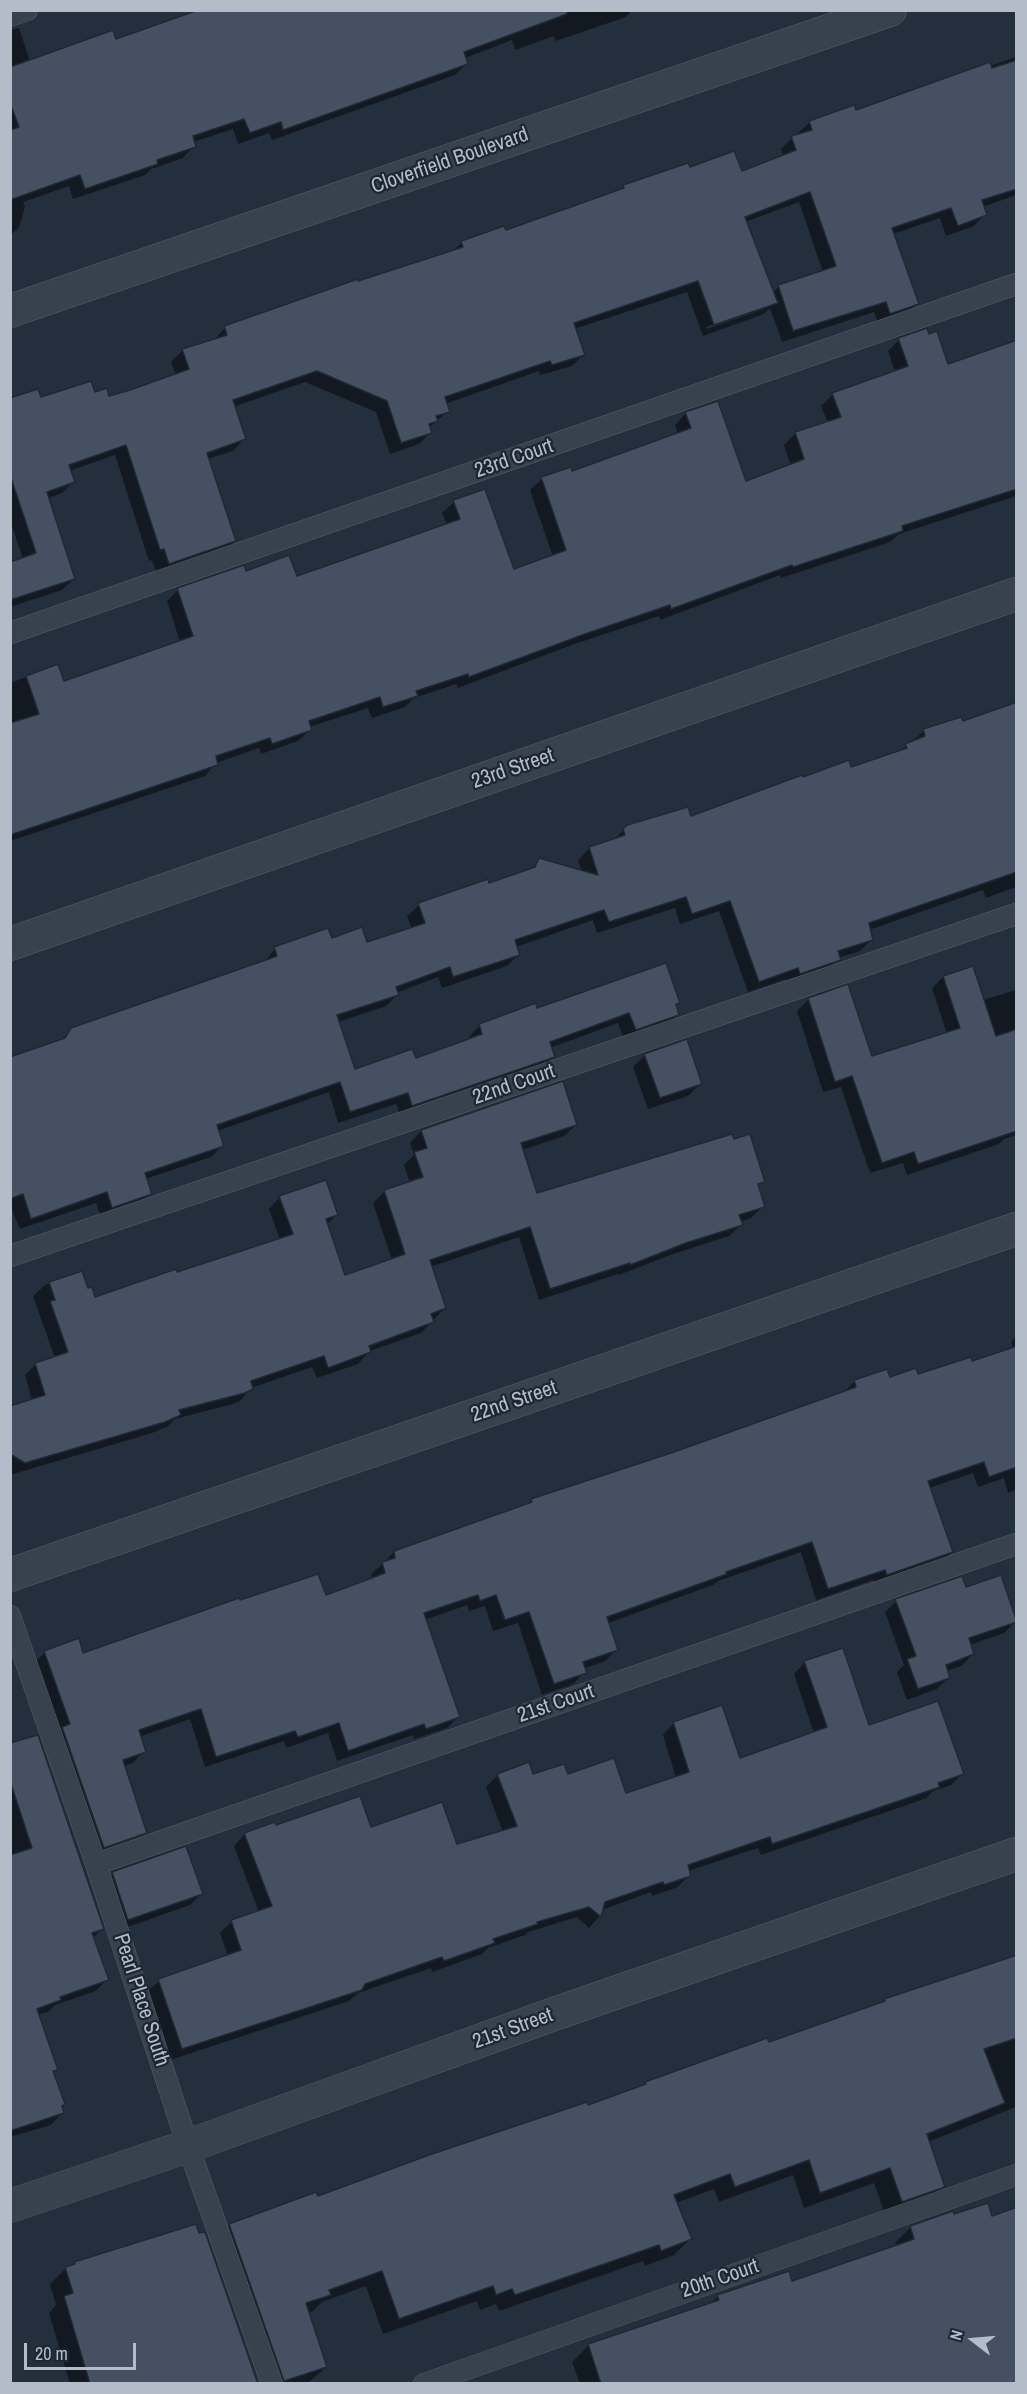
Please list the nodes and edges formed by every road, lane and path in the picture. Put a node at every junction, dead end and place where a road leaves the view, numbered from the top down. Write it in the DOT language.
graph roads {
  1 [pos="27,10"];
  2 [pos="890,10"];
  3 [pos="10,16"];
  4 [pos="1017,284"];
  5 [pos="10,311"];
  6 [pos="1017,594"];
  7 [pos="10,633"];
  8 [pos="1017,914"];
  9 [pos="10,945"];
  10 [pos="1017,1229"];
  11 [pos="10,1256"];
  12 [pos="1017,1544"];
  13 [pos="10,1575"];
  14 [pos="10,1616"];
  15 [pos="1017,1854"];
  16 [pos="96,1864"];
  17 [pos="188,2146"];
  18 [pos="1017,2175"];
  19 [pos="10,2206"];
  20 [pos="272,2384"];
  21 [pos="424,2384"];
  1 -- 3 [label="lane"];
  2 -- 5 [label="street, Cloverfield Boulevard"];
  4 -- 7 [label="lane, 23rd Court"];
  6 -- 9 [label="street, 23rd Street"];
  8 -- 11 [label="lane, 22nd Court"];
  10 -- 13 [label="street, 22nd Street"];
  12 -- 16 [label="lane, 21st Court"];
  14 -- 16 [label="lane, Pearl Place South"];
  15 -- 17 [label="street, 21st Street"];
  16 -- 17 [label="lane, Pearl Place South"];
  17 -- 19 [label="street, 21st Street"];
  17 -- 20 [label="lane, Pearl Place South"];
  18 -- 21 [label="lane, 20th Court"];
}
